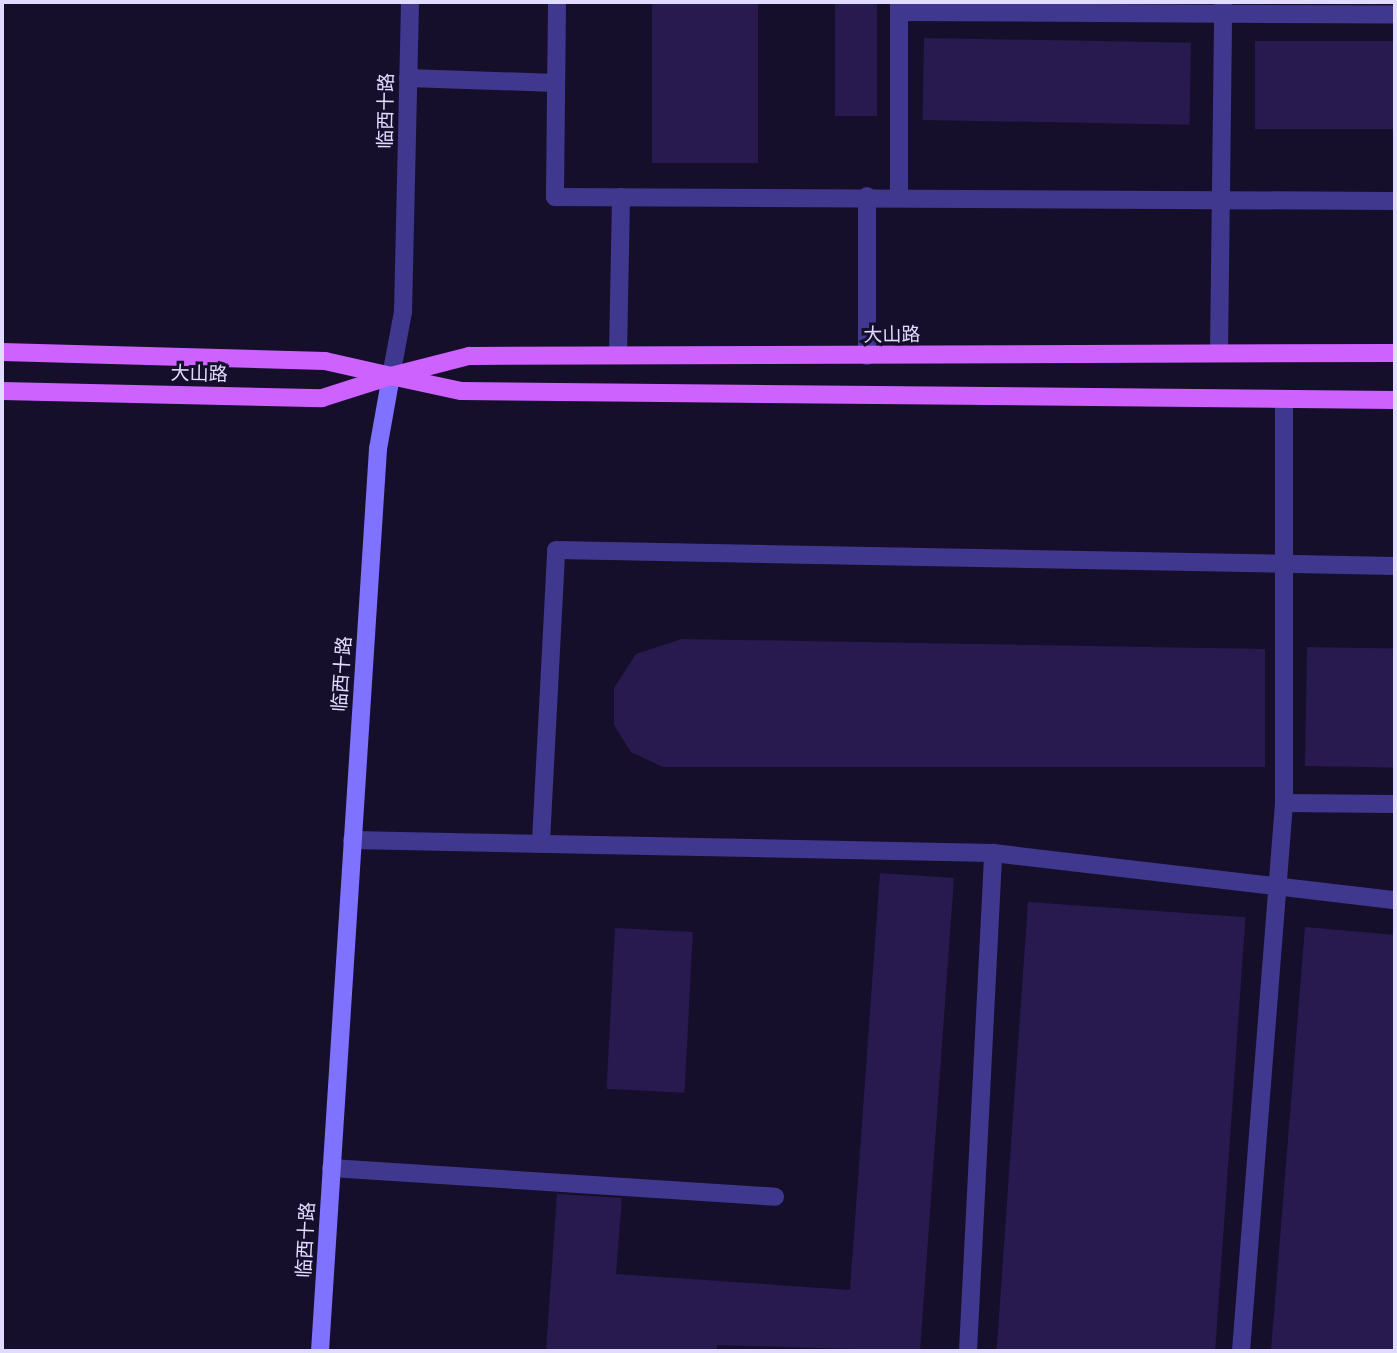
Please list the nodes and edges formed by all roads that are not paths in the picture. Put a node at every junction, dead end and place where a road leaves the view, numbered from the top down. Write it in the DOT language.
graph roads {
  1 [pos="410,2"];
  2 [pos="557,2"];
  3 [pos="899,7"];
  4 [pos="1222,8"];
  5 [pos="1395,15"];
  6 [pos="408,78"];
  7 [pos="556,83"];
  8 [pos="867,196"];
  9 [pos="899,196"];
  10 [pos="621,197"];
  11 [pos="1221,200"];
  12 [pos="1395,201"];
  13 [pos="2,352"];
  14 [pos="1219,352"];
  15 [pos="1395,353"];
  16 [pos="618,354"];
  17 [pos="867,356"];
  18 [pos="391,376"];
  19 [pos="2,391"];
  20 [pos="1284,399"];
  21 [pos="1395,400"];
  22 [pos="1284,564"];
  23 [pos="1395,566"];
  24 [pos="1284,803"];
  25 [pos="1395,804"];
  26 [pos="352,840"];
  27 [pos="541,841"];
  28 [pos="993,853"];
  29 [pos="1273,885"];
  30 [pos="1395,900"];
  31 [pos="331,1168"];
  32 [pos="775,1197"];
  33 [pos="320,1351"];
  34 [pos="968,1351"];
  35 [pos="1241,1351"];
  1 -- 6 [label="street, 临西十路"];
  2 -- 7 [label="street"];
  3 -- 4 [label="street"];
  3 -- 9 [label="street"];
  4 -- 5 [label="street"];
  4 -- 11 [label="street"];
  6 -- 7 [label="street"];
  6 -- 18 [label="street, 临西十路"];
  7 -- 10 [label="street"];
  8 -- 9 [label="street"];
  8 -- 10 [label="street"];
  8 -- 17 [label="street"];
  9 -- 11 [label="street"];
  10 -- 16 [label="street"];
  11 -- 12 [label="street"];
  11 -- 14 [label="street"];
  13 -- 18 [label="main road, 大山路"];
  14 -- 15 [label="main road, 大山路"];
  14 -- 17 [label="main road, 大山路"];
  16 -- 17 [label="main road, 大山路"];
  16 -- 18 [label="main road, 大山路"];
  18 -- 19 [label="main road, 大山路"];
  18 -- 20 [label="main road, 大山路"];
  18 -- 26 [label="main road, 临西十路"];
  20 -- 21 [label="main road, 大山路"];
  20 -- 22 [label="street"];
  22 -- 23 [label="street"];
  22 -- 24 [label="street"];
  22 -- 27 [label="street"];
  24 -- 25 [label="street"];
  24 -- 29 [label="street"];
  26 -- 27 [label="street"];
  26 -- 31 [label="main road, 临西十路"];
  27 -- 28 [label="street"];
  28 -- 29 [label="street"];
  28 -- 34 [label="street"];
  29 -- 30 [label="street"];
  29 -- 35 [label="street"];
  31 -- 32 [label="street"];
  31 -- 33 [label="main road, 临西十路"];
}
